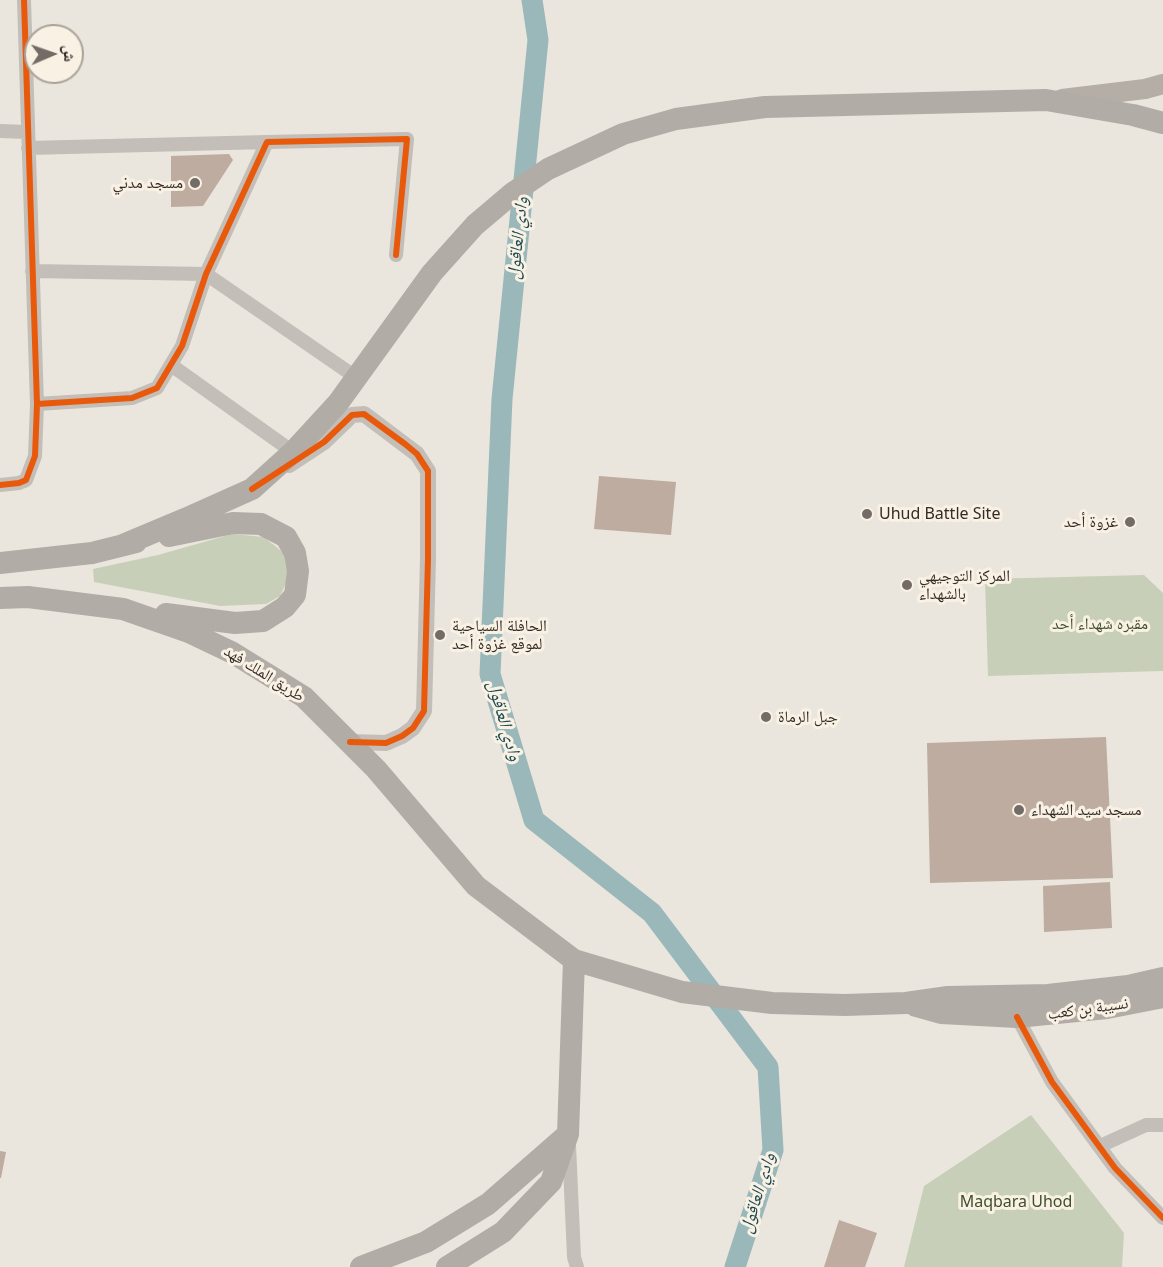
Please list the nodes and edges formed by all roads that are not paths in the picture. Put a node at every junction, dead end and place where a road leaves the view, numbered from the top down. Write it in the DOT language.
graph roads {
  1 [pos="24,0"];
  2 [pos="1163,84"];
  3 [pos="1046,100"];
  4 [pos="1163,123"];
  5 [pos="0,131"];
  6 [pos="27,132"];
  7 [pos="267,142"];
  8 [pos="28,148"];
  9 [pos="396,255"];
  10 [pos="32,272"];
  11 [pos="206,274"];
  12 [pos="171,365"];
  13 [pos="357,378"];
  14 [pos="37,404"];
  15 [pos="293,452"];
  16 [pos="0,485"];
  17 [pos="252,489"];
  18 [pos="123,544"];
  19 [pos="0,563"];
  20 [pos="0,598"];
  21 [pos="123,609"];
  22 [pos="350,742"];
  23 [pos="574,960"];
  24 [pos="1163,978"];
  25 [pos="1163,997"];
  26 [pos="906,1003"];
  27 [pos="1017,1017"];
  28 [pos="1163,1125"];
  29 [pos="568,1134"];
  30 [pos="1100,1146"];
  31 [pos="1163,1218"];
  32 [pos="572,1264"];
  33 [pos="360,1267"];
  34 [pos="447,1267"];
  1 -- 6 [label="street"];
  2 -- 3 [label="main road"];
  3 -- 4 [label="main road"];
  3 -- 13 [label="main road"];
  5 -- 6 [label="street"];
  6 -- 8 [label="street"];
  7 -- 8 [label="street"];
  7 -- 9 [label="street"];
  7 -- 11 [label="street"];
  8 -- 10 [label="street"];
  10 -- 11 [label="street"];
  10 -- 14 [label="street"];
  11 -- 12 [label="street"];
  11 -- 13 [label="street"];
  12 -- 14 [label="street"];
  12 -- 15 [label="street"];
  13 -- 15 [label="main road"];
  14 -- 16 [label="street"];
  15 -- 17 [label="main road"];
  17 -- 18 [label="main road"];
  17 -- 22 [label="street"];
  18 -- 19 [label="main road"];
  18 -- 21 [label="main road"];
  20 -- 21 [label="main road, طريق الملك فهد"];
  21 -- 22 [label="main road, طريق الملك فهد"];
  22 -- 23 [label="main road, طريق الملك فهد"];
  23 -- 26 [label="main road, طريق الملك فهد"];
  23 -- 29 [label="main road"];
  24 -- 26 [label="main road"];
  25 -- 27 [label="main road, نسيبة بن كعب"];
  26 -- 27 [label="main road, نسيبة بن كعب"];
  27 -- 30 [label="street"];
  28 -- 30 [label="street"];
  29 -- 32 [label="street"];
  29 -- 33 [label="main road"];
  29 -- 34 [label="main road"];
  30 -- 31 [label="street"];
}
